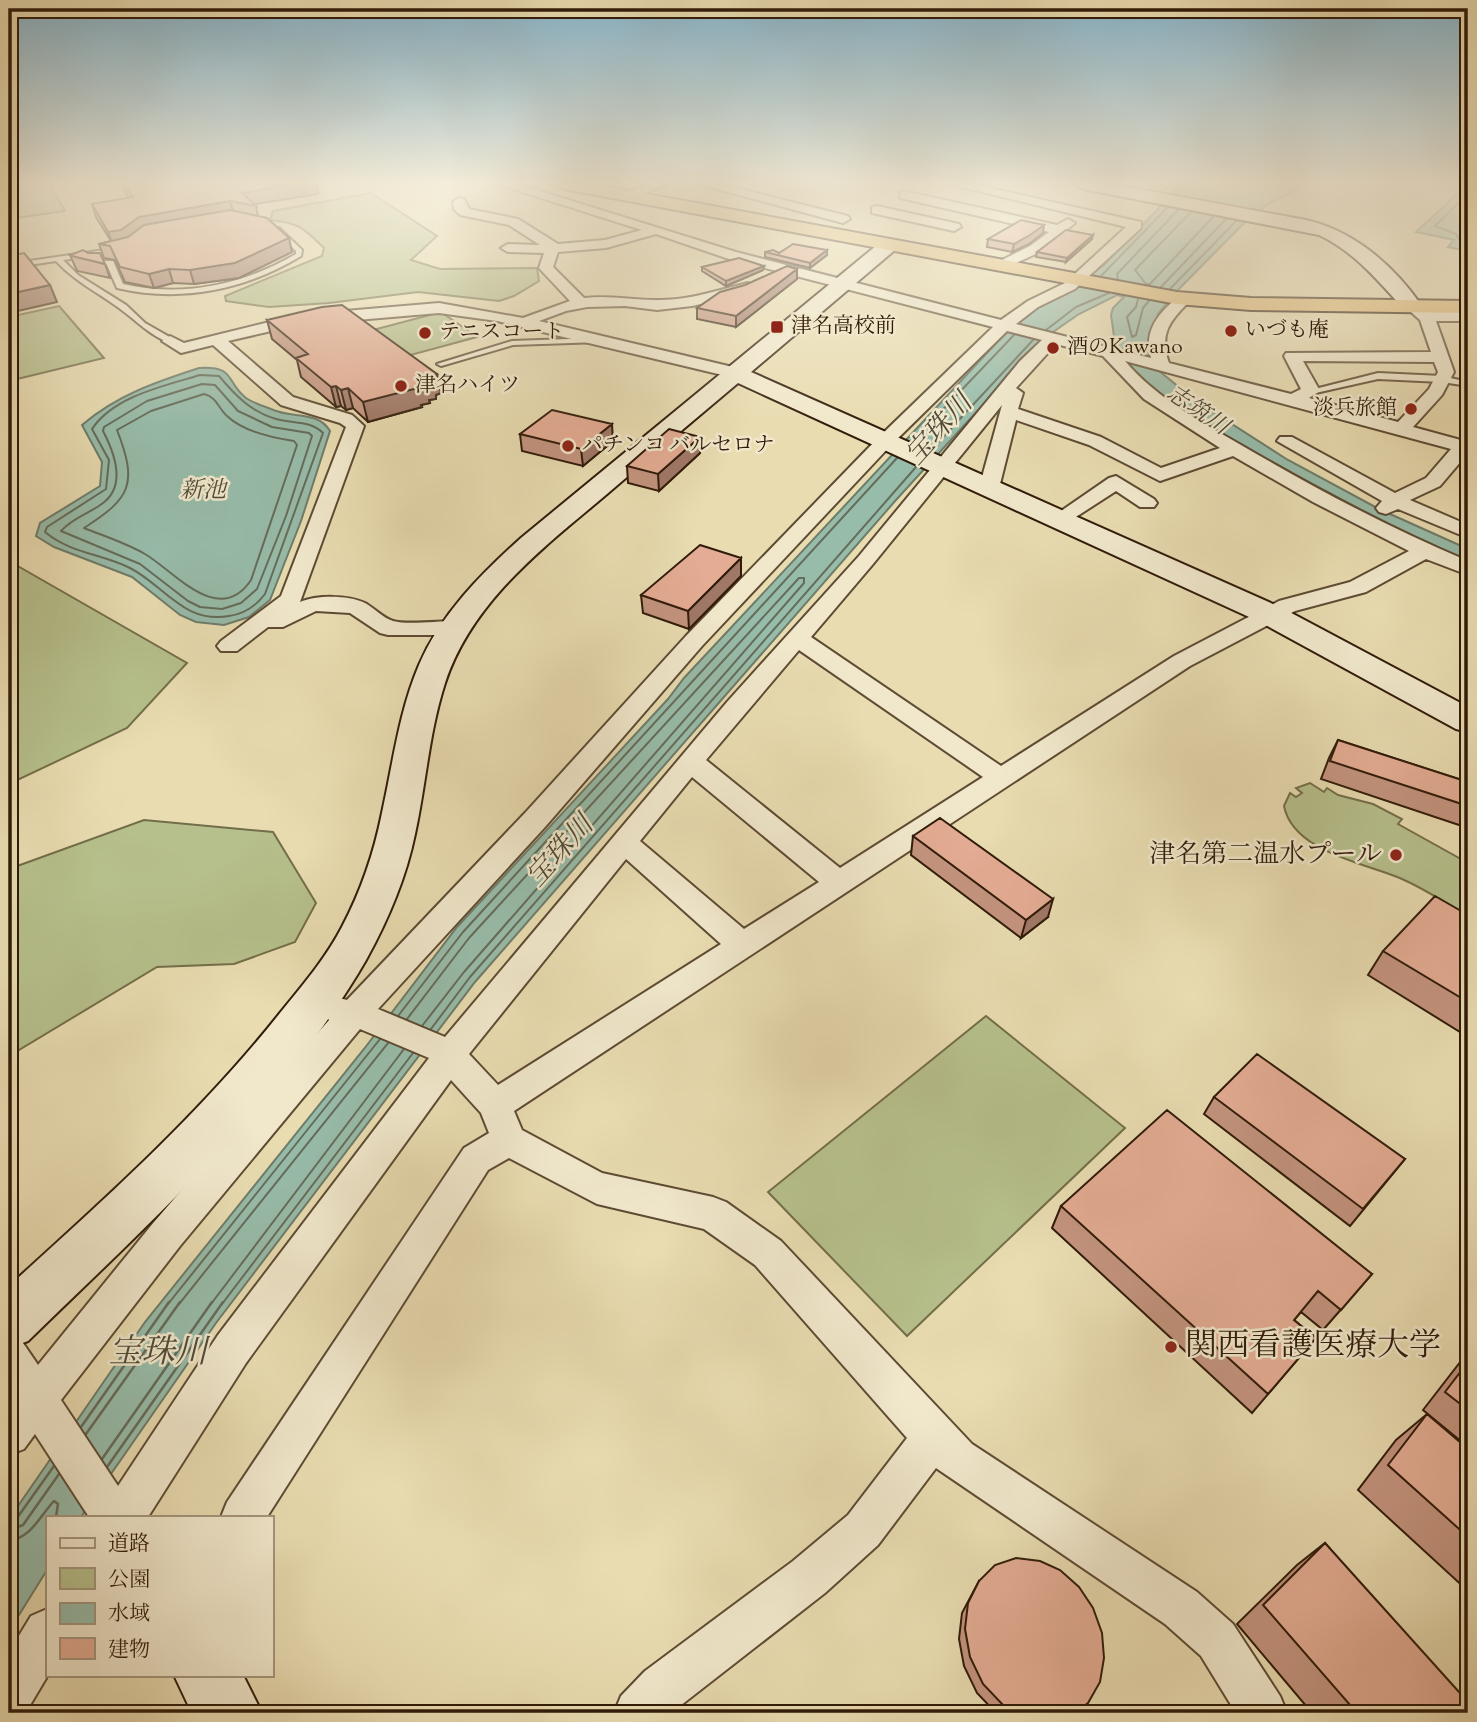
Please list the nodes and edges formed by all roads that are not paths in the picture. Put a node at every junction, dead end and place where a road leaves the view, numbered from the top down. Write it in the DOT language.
graph roads {
  1 [pos="63,264"];
  2 [pos="111,264"];
  3 [pos="279,264"];
  4 [pos="547,264"];
  5 [pos="771,264"];
  6 [pos="864,264"];
  7 [pos="993,264"];
  8 [pos="1095,264"];
  9 [pos="1372,264"];
  10 [pos="1002,266"];
  11 [pos="785,268"];
  12 [pos="1077,281"];
  13 [pos="842,282"];
  14 [pos="1181,298"];
  15 [pos="582,304"];
  16 [pos="1468,307"];
  17 [pos="1418,311"];
  18 [pos="1468,316"];
  19 [pos="525,323"];
  20 [pos="1006,325"];
  21 [pos="1052,338"];
  22 [pos="217,340"];
  23 [pos="597,340"];
  24 [pos="170,341"];
  25 [pos="1112,352"];
  26 [pos="1441,357"];
  27 [pos="440,364"];
  28 [pos="1160,365"];
  29 [pos="735,373"];
  30 [pos="1442,379"];
  31 [pos="1468,384"];
  32 [pos="1311,391"];
  33 [pos="1293,399"];
  34 [pos="1009,400"];
  35 [pos="1402,428"];
  36 [pos="1286,441"];
  37 [pos="887,442"];
  38 [pos="1466,447"];
  39 [pos="1234,449"];
  40 [pos="938,465"];
  41 [pos="989,488"];
  42 [pos="1147,503"];
  43 [pos="1389,506"];
  44 [pos="1361,519"];
  45 [pos="1058,520"];
  46 [pos="1468,532"];
  47 [pos="1424,551"];
  48 [pos="1468,569"];
  49 [pos="1271,615"];
  50 [pos="454,628"];
  51 [pos="799,639"];
  52 [pos="1468,721"];
  53 [pos="691,762"];
  54 [pos="1000,777"];
  55 [pos="625,842"];
  56 [pos="837,881"];
  57 [pos="741,944"];
  58 [pos="343,1012"];
  59 [pos="448,1054"];
  60 [pos="502,1122"];
  61 [pos="9,1322"];
  62 [pos="9,1357"];
  63 [pos="44,1409"];
  64 [pos="9,1434"];
  65 [pos="934,1437"];
  66 [pos="113,1516"];
  67 [pos="124,1516"];
  68 [pos="243,1516"];
  69 [pos="46,1634"];
  70 [pos="207,1676"];
  71 [pos="9,1695"];
  72 [pos="229,1713"];
  73 [pos="638,1713"];
  74 [pos="1263,1713"];
  1 -- 24 [label="lane"];
  2 -- 3 [label="lane"];
  4 -- 15 [label="street"];
  5 -- 11 [label="street"];
  6 -- 13 [label="street"];
  7 -- 10 [label="highway"];
  8 -- 12 [label="street"];
  9 -- 17 [label="street"];
  10 -- 12 [label="highway"];
  11 -- 13 [label="street"];
  11 -- 15 [label="street"];
  12 -- 14 [label="highway"];
  12 -- 20 [label="street"];
  13 -- 20 [label="street"];
  13 -- 29 [label="street"];
  14 -- 17 [label="highway"];
  14 -- 28 [label="street"];
  15 -- 19 [label="street"];
  16 -- 17 [label="highway"];
  17 -- 18 [label="street"];
  17 -- 26 [label="street"];
  19 -- 22 [label="street"];
  19 -- 23 [label="street"];
  20 -- 21 [label="street"];
  20 -- 37 [label="street"];
  21 -- 25 [label="street"];
  21 -- 34 [label="street"];
  22 -- 24 [label="street"];
  22 -- 50 [label="street"];
  23 -- 27 [label="lane"];
  23 -- 29 [label="street"];
  25 -- 28 [label="street"];
  25 -- 39 [label="street"];
  26 -- 30 [label="street"];
  26 -- 32 [label="street"];
  28 -- 33 [label="street"];
  29 -- 37 [label="street"];
  29 -- 50 [label="street"];
  30 -- 31 [label="lane"];
  30 -- 32 [label="lane"];
  30 -- 35 [label="street"];
  32 -- 33 [label="street"];
  33 -- 35 [label="street"];
  34 -- 39 [label="street"];
  34 -- 40 [label="street"];
  34 -- 41 [label="street"];
  35 -- 38 [label="street"];
  36 -- 43 [label="street"];
  37 -- 40 [label="street"];
  37 -- 58 [label="street"];
  38 -- 43 [label="street"];
  39 -- 44 [label="street"];
  40 -- 41 [label="street"];
  40 -- 51 [label="street"];
  41 -- 45 [label="street"];
  42 -- 45 [label="street"];
  43 -- 44 [label="street"];
  43 -- 46 [label="street"];
  44 -- 47 [label="street"];
  45 -- 49 [label="street"];
  47 -- 48 [label="street"];
  47 -- 49 [label="street"];
  49 -- 52 [label="street"];
  49 -- 54 [label="street"];
  50 -- 58 [label="street"];
  51 -- 53 [label="street"];
  51 -- 54 [label="street"];
  53 -- 55 [label="street"];
  53 -- 56 [label="street"];
  54 -- 56 [label="street"];
  55 -- 57 [label="street"];
  55 -- 59 [label="street"];
  56 -- 57 [label="street"];
  57 -- 60 [label="street"];
  58 -- 59 [label="street"];
  58 -- 61 [label="street"];
  58 -- 63 [label="street"];
  59 -- 60 [label="street"];
  59 -- 67 [label="street"];
  60 -- 65 [label="street"];
  60 -- 68 [label="street"];
  62 -- 63 [label="street"];
  63 -- 64 [label="street"];
  63 -- 66 [label="street"];
  65 -- 73 [label="street"];
  65 -- 74 [label="street"];
  69 -- 71 [label="street"];
  70 -- 72 [label="street"];
}
